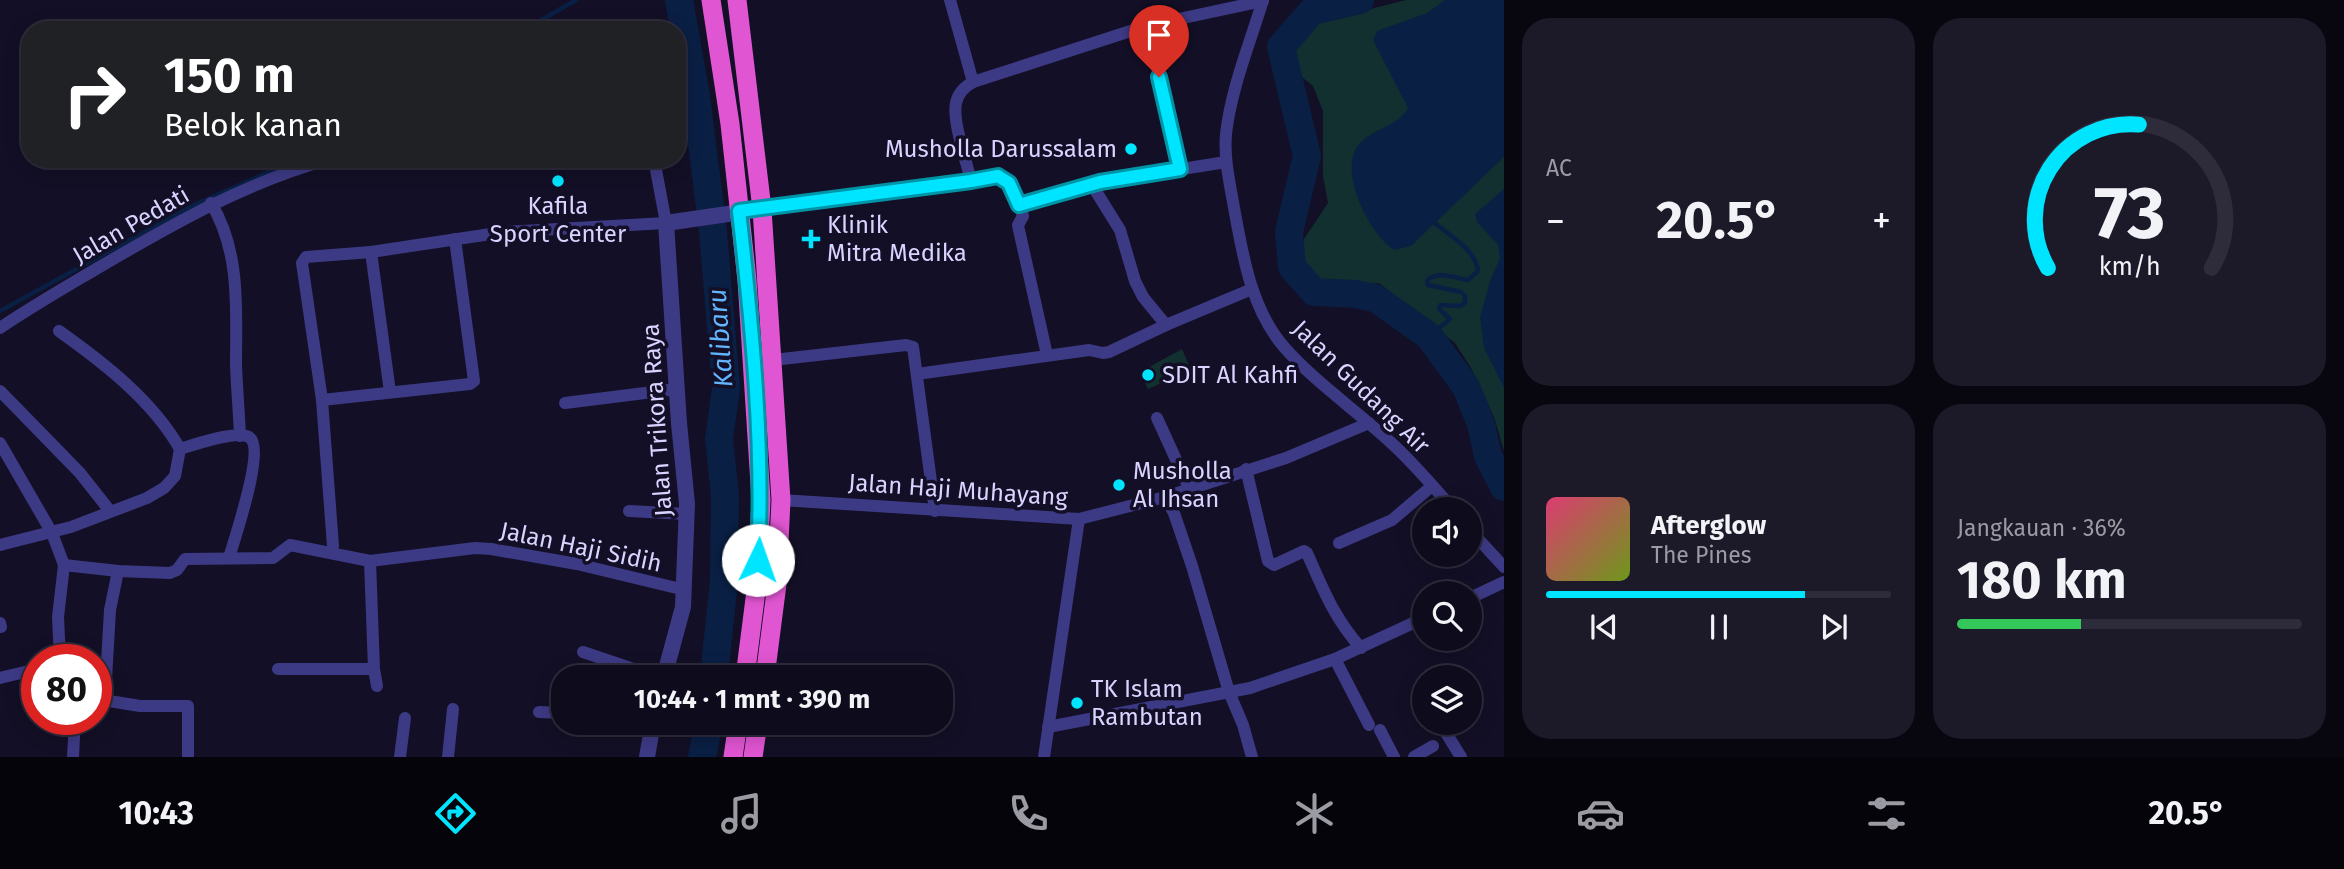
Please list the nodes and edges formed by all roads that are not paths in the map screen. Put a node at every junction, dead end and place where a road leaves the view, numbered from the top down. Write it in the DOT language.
graph roads {
  1 [pos="711,0"];
  2 [pos="737,0"];
  3 [pos="950,0"];
  4 [pos="1263,1"];
  5 [pos="1146,26"];
  6 [pos="973,82"];
  7 [pos="1226,162"];
  8 [pos="301,168"];
  9 [pos="657,168"];
  10 [pos="1180,169"];
  11 [pos="971,181"];
  12 [pos="1092,185"];
  13 [pos="211,203"];
  14 [pos="1019,205"];
  15 [pos="762,209"];
  16 [pos="733,212"];
  17 [pos="674,221"];
  18 [pos="455,239"];
  19 [pos="371,252"];
  20 [pos="1252,289"];
  21 [pos="1166,325"];
  22 [pos="0,328"];
  23 [pos="59,331"];
  24 [pos="1047,355"];
  25 [pos="773,360"];
  26 [pos="917,374"];
  27 [pos="677,389"];
  28 [pos="0,391"];
  29 [pos="390,392"];
  30 [pos="322,400"];
  31 [pos="565,403"];
  32 [pos="1157,418"];
  33 [pos="1369,423"];
  34 [pos="240,436"];
  35 [pos="0,443"];
  36 [pos="180,450"];
  37 [pos="1246,469"];
  38 [pos="1432,486"];
  39 [pos="1189,488"];
  40 [pos="1164,497"];
  41 [pos="1442,497"];
  42 [pos="781,500"];
  43 [pos="935,510"];
  44 [pos="629,511"];
  45 [pos="110,512"];
  46 [pos="687,514"];
  47 [pos="1079,519"];
  48 [pos="52,533"];
  49 [pos="1339,543"];
  50 [pos="1482,543"];
  51 [pos="0,545"];
  52 [pos="333,547"];
  53 [pos="229,558"];
  54 [pos="370,561"];
  55 [pos="768,561"];
  56 [pos="64,565"];
  57 [pos="1504,567"];
  58 [pos="118,570"];
  59 [pos="1504,582"];
  60 [pos="685,590"];
  61 [pos="1482,592"];
  62 [pos="1412,624"];
  63 [pos="60,644"];
  64 [pos="108,644"];
  65 [pos="1361,648"];
  66 [pos="583,652"];
  67 [pos="1335,659"];
  68 [pos="621,665"];
  69 [pos="667,665"];
  70 [pos="747,665"];
  71 [pos="765,665"];
  72 [pos="278,669"];
  73 [pos="374,669"];
  74 [pos="21,673"];
  75 [pos="0,678"];
  76 [pos="377,686"];
  77 [pos="1230,692"];
  78 [pos="112,703"];
  79 [pos="453,709"];
  80 [pos="539,712"];
  81 [pos="551,712"];
  82 [pos="405,718"];
  83 [pos="1048,727"];
  84 [pos="74,735"];
  85 [pos="651,735"];
  86 [pos="736,735"];
  87 [pos="756,735"];
  88 [pos="1447,735"];
  89 [pos="1433,746"];
  90 [pos="73,757"];
  91 [pos="188,757"];
  92 [pos="401,757"];
  93 [pos="448,757"];
  94 [pos="647,757"];
  95 [pos="733,757"];
  96 [pos="753,757"];
  97 [pos="1044,757"];
  98 [pos="1251,757"];
  99 [pos="1394,757"];
  100 [pos="1414,757"];
  101 [pos="1461,757"];
  1 -- 16 [label="highway"];
  2 -- 15 [label="highway"];
  3 -- 6 [label="street"];
  4 -- 5 [label="street, Jalan Gudang Air"];
  4 -- 7 [label="street, Jalan Gudang Air"];
  5 -- 6 [label="street, Jalan Gudang Air"];
  5 -- 10 [label="street"];
  6 -- 11 [label="street"];
  7 -- 10 [label="street"];
  7 -- 20 [label="street, Jalan Gudang Air"];
  8 -- 13 [label="street, Jalan Pedati"];
  9 -- 17 [label="street, Jalan Trikora Raya"];
  10 -- 12 [label="street"];
  11 -- 14 [label="street"];
  11 -- 15 [label="street"];
  12 -- 14 [label="street"];
  12 -- 21 [label="street"];
  13 -- 22 [label="street, Jalan Pedati"];
  13 -- 34 [label="street"];
  14 -- 24 [label="street"];
  15 -- 16 [label="street"];
  15 -- 25 [label="highway"];
  16 -- 17 [label="street"];
  16 -- 55 [label="highway"];
  17 -- 18 [label="street"];
  17 -- 27 [label="street, Jalan Trikora Raya"];
  18 -- 19 [label="street"];
  18 -- 29 [label="street"];
  19 -- 29 [label="street"];
  19 -- 30 [label="street"];
  20 -- 21 [label="street"];
  20 -- 33 [label="street, Jalan Gudang Air"];
  21 -- 24 [label="street"];
  23 -- 36 [label="street"];
  24 -- 26 [label="street"];
  25 -- 26 [label="street"];
  25 -- 42 [label="highway"];
  26 -- 43 [label="street"];
  27 -- 31 [label="street"];
  27 -- 46 [label="street, Jalan Trikora Raya"];
  28 -- 45 [label="street"];
  29 -- 30 [label="street"];
  30 -- 52 [label="street"];
  32 -- 39 [label="street"];
  33 -- 37 [label="street, Jalan Haji Muhayang"];
  33 -- 38 [label="street, Jalan Gudang Air"];
  34 -- 36 [label="street"];
  34 -- 53 [label="street"];
  35 -- 48 [label="street"];
  36 -- 45 [label="street"];
  37 -- 39 [label="street, Jalan Haji Muhayang"];
  37 -- 65 [label="street"];
  38 -- 41 [label="street, Jalan Gudang Air"];
  38 -- 49 [label="street"];
  39 -- 40 [label="street, Jalan Haji Muhayang"];
  40 -- 47 [label="street, Jalan Haji Muhayang"];
  40 -- 77 [label="street"];
  42 -- 43 [label="street, Jalan Haji Muhayang"];
  42 -- 55 [label="highway"];
  43 -- 47 [label="street, Jalan Haji Muhayang"];
  44 -- 46 [label="street"];
  45 -- 48 [label="street"];
  46 -- 60 [label="street, Jalan Trikora Raya"];
  47 -- 83 [label="street"];
  48 -- 51 [label="street"];
  48 -- 56 [label="street"];
  50 -- 57 [label="street"];
  53 -- 54 [label="street, Jalan Haji Sidih"];
  53 -- 58 [label="street, Jalan Haji Sidih"];
  54 -- 60 [label="street, Jalan Haji Sidih"];
  54 -- 73 [label="street"];
  55 -- 70 [label="highway"];
  55 -- 71 [label="highway"];
  56 -- 58 [label="street, Jalan Haji Sidih"];
  56 -- 63 [label="street"];
  58 -- 64 [label="street"];
  59 -- 61 [label="street"];
  60 -- 69 [label="street, Jalan Trikora Raya"];
  62 -- 65 [label="street"];
  65 -- 67 [label="street"];
  66 -- 68 [label="street"];
  67 -- 77 [label="street"];
  67 -- 99 [label="street"];
  72 -- 73 [label="street"];
  73 -- 76 [label="street"];
  74 -- 75 [label="street"];
  77 -- 83 [label="street"];
  77 -- 98 [label="street"];
  78 -- 91 [label="street"];
  79 -- 93 [label="street"];
  80 -- 81 [label="street"];
  82 -- 92 [label="street"];
  83 -- 97 [label="street"];
  84 -- 90 [label="street"];
  85 -- 94 [label="street"];
  86 -- 95 [label="highway"];
  87 -- 96 [label="highway"];
  88 -- 101 [label="street"];
  89 -- 100 [label="street"];
}
